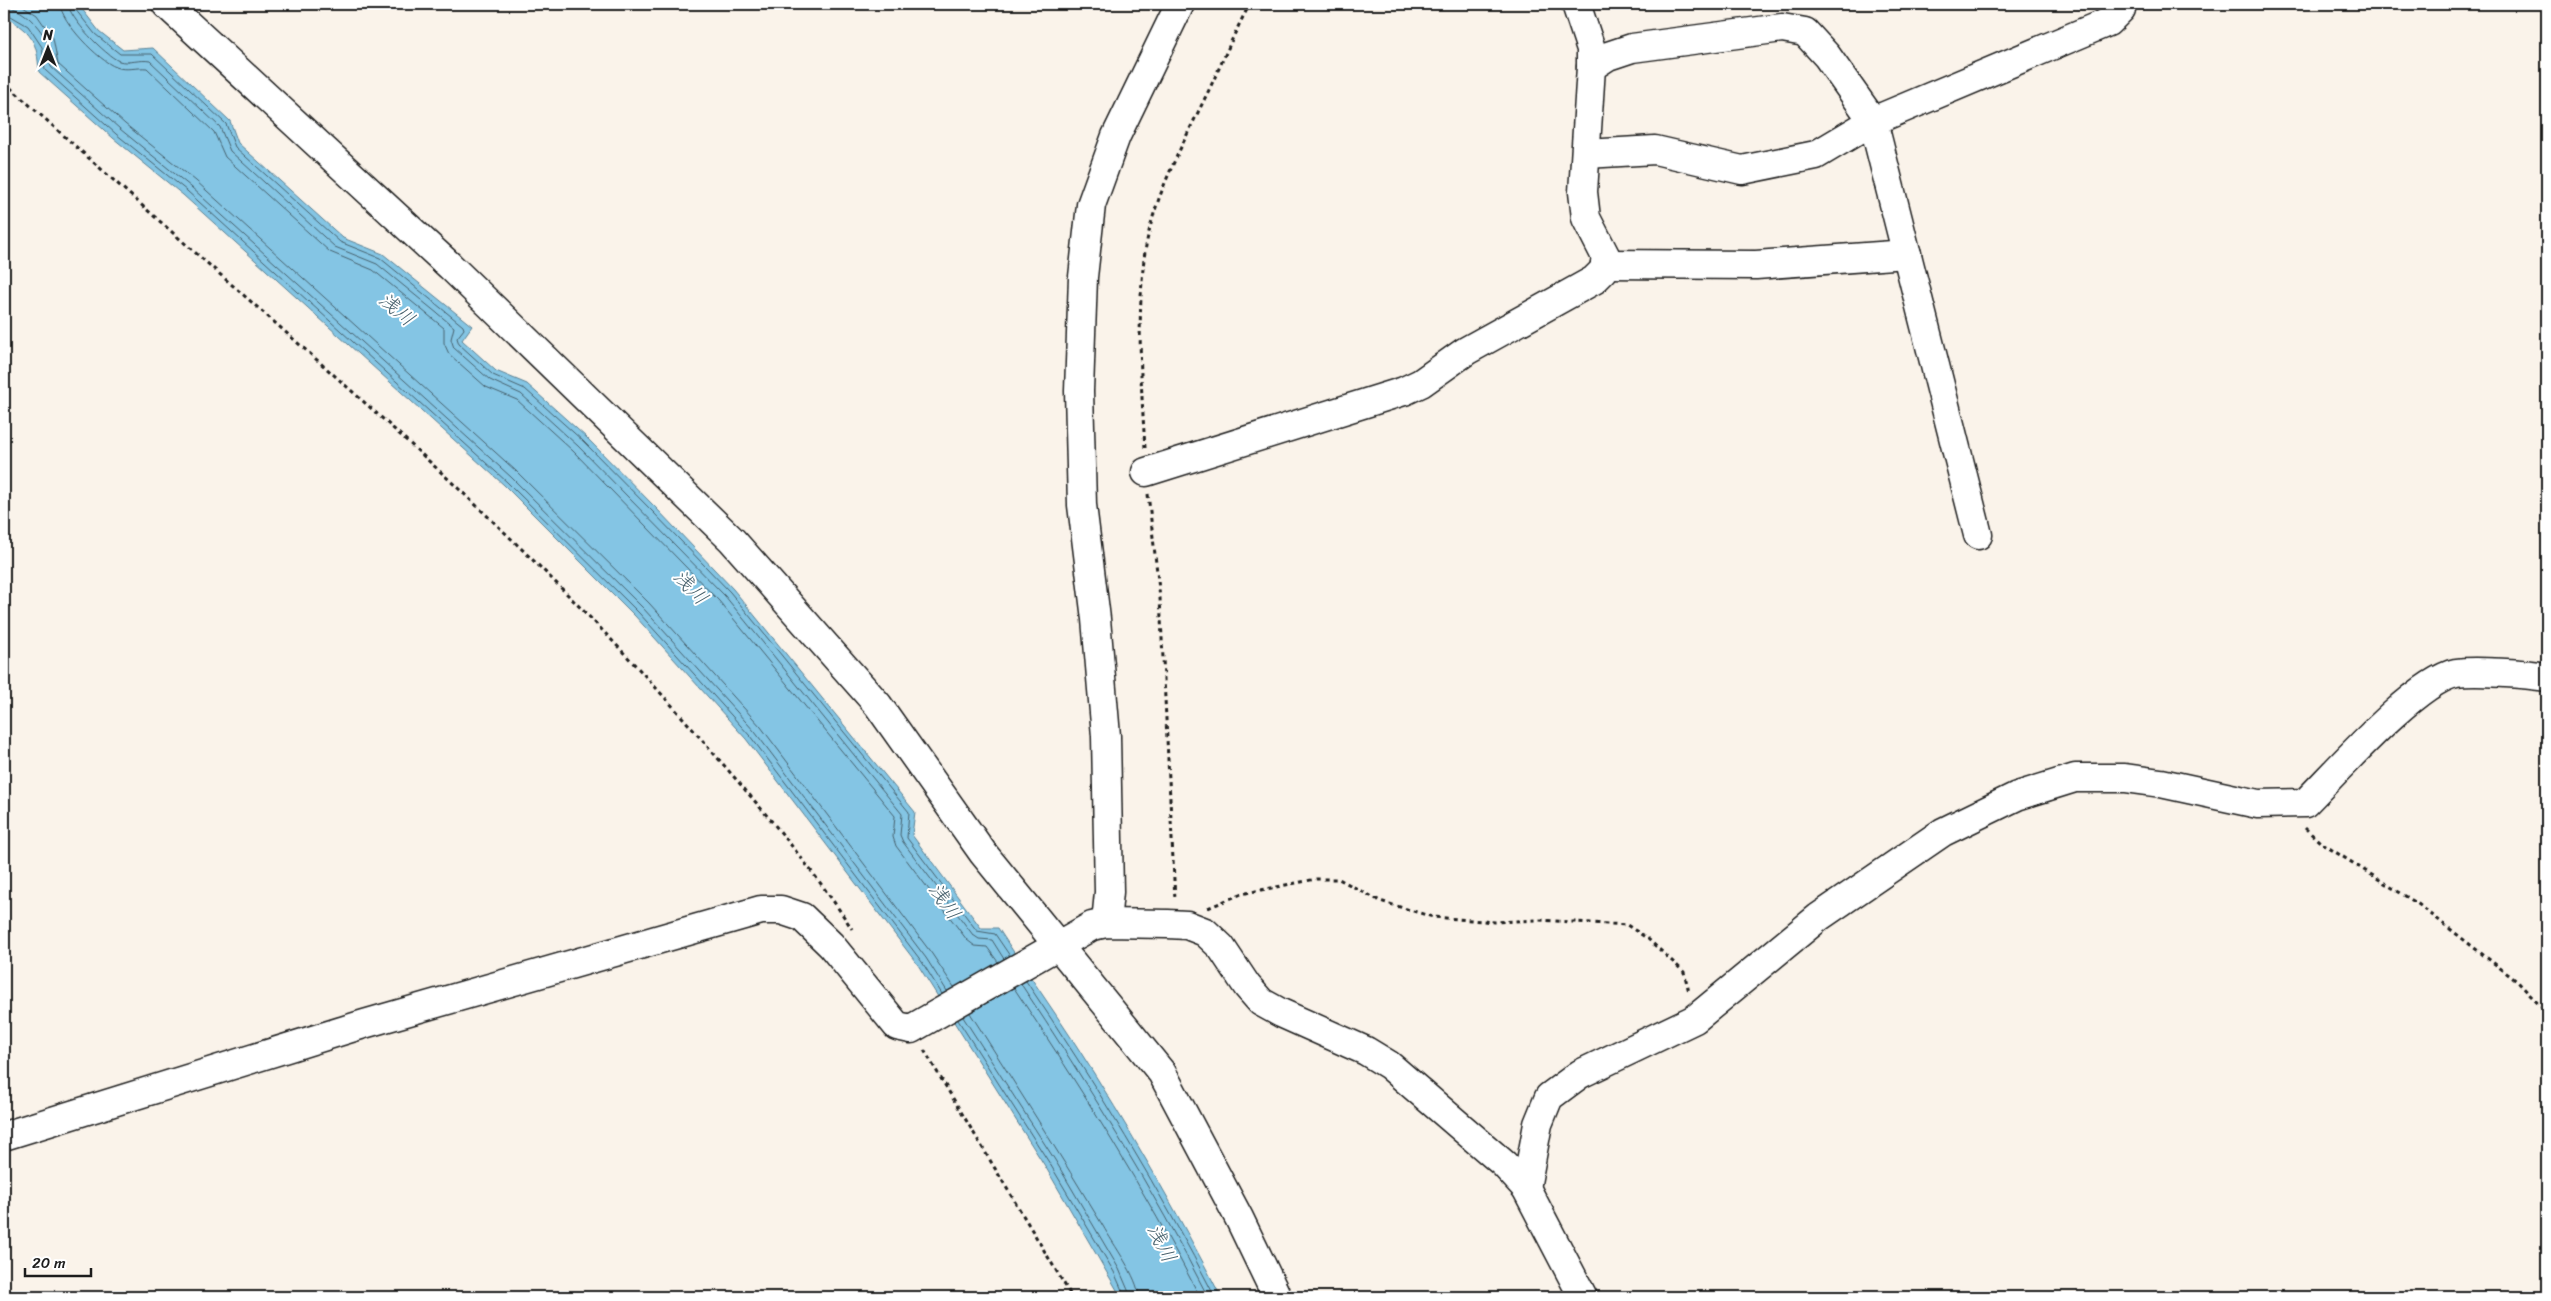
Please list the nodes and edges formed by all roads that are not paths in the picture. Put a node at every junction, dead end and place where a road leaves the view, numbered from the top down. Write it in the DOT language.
graph roads {
  1 [pos="166,4"];
  2 [pos="1180,4"];
  3 [pos="1576,4"];
  4 [pos="2121,4"];
  5 [pos="1592,67"];
  6 [pos="1873,121"];
  7 [pos="1586,154"];
  8 [pos="1907,254"];
  9 [pos="1605,264"];
  10 [pos="1146,472"];
  11 [pos="1978,534"];
  12 [pos="2547,677"];
  13 [pos="1106,923"];
  14 [pos="1053,949"];
  15 [pos="4,1136"];
  16 [pos="1526,1188"];
  17 [pos="1277,1297"];
  18 [pos="1583,1297"];
  1 -- 14 [label="street"];
  2 -- 13 [label="street"];
  3 -- 5 [label="street"];
  4 -- 6 [label="street"];
  5 -- 6 [label="street"];
  5 -- 7 [label="street"];
  6 -- 7 [label="street"];
  6 -- 8 [label="street"];
  7 -- 9 [label="street"];
  8 -- 9 [label="street"];
  8 -- 11 [label="street"];
  9 -- 10 [label="street"];
  12 -- 16 [label="street"];
  13 -- 14 [label="street"];
  13 -- 16 [label="street"];
  14 -- 15 [label="street"];
  14 -- 17 [label="street"];
  16 -- 18 [label="street"];
}
